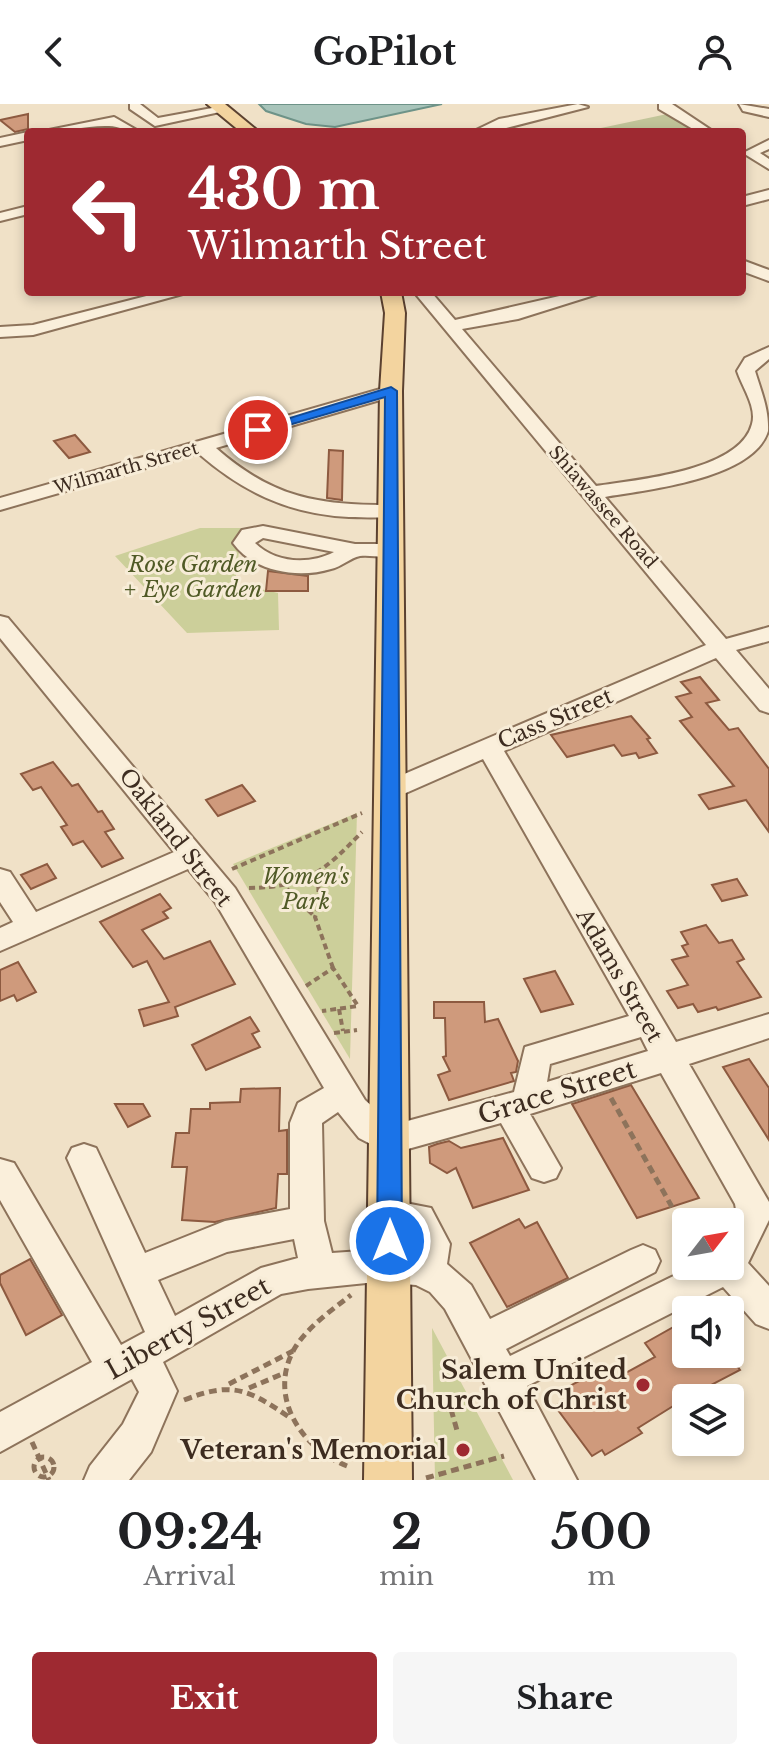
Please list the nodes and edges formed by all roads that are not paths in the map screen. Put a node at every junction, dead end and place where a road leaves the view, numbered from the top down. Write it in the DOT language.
graph roads {
  1 [pos="666,104"];
  2 [pos="745,104"];
  3 [pos="135,106"];
  4 [pos="582,107"];
  5 [pos="769,113"];
  6 [pos="221,114"];
  7 [pos="71,128"];
  8 [pos="126,128"];
  9 [pos="246,128"];
  10 [pos="489,128"];
  11 [pos="700,128"];
  12 [pos="24,137"];
  13 [pos="0,142"];
  14 [pos="769,144"];
  15 [pos="746,152"];
  16 [pos="769,165"];
  17 [pos="769,194"];
  18 [pos="746,201"];
  19 [pos="24,211"];
  20 [pos="0,217"];
  21 [pos="746,267"];
  22 [pos="769,276"];
  23 [pos="166,296"];
  24 [pos="426,296"];
  25 [pos="581,296"];
  26 [pos="392,300"];
  27 [pos="438,308"];
  28 [pos="451,326"];
  29 [pos="0,332"];
  30 [pos="769,352"];
  31 [pos="391,391"];
  32 [pos="766,416"];
  33 [pos="763,438"];
  34 [pos="202,446"];
  35 [pos="591,493"];
  36 [pos="0,504"];
  37 [pos="391,511"];
  38 [pos="355,550"];
  39 [pos="391,550"];
  40 [pos="0,623"];
  41 [pos="769,634"];
  42 [pos="721,647"];
  43 [pos="769,705"];
  44 [pos="489,747"];
  45 [pos="390,790"];
  46 [pos="193,855"];
  47 [pos="0,879"];
  48 [pos="31,927"];
  49 [pos="0,940"];
  50 [pos="648,1023"];
  51 [pos="769,1026"];
  52 [pos="668,1057"];
  53 [pos="343,1093"];
  54 [pos="518,1104"];
  55 [pos="390,1140"];
  56 [pos="84,1158"];
  57 [pos="544,1168"];
  58 [pos="2,1173"];
  59 [pos="307,1221"];
  60 [pos="744,1236"];
  61 [pos="643,1261"];
  62 [pos="318,1269"];
  63 [pos="408,1269"];
  64 [pos="135,1273"];
  65 [pos="699,1280"];
  66 [pos="742,1280"];
  67 [pos="769,1312"];
  68 [pos="482,1342"];
  69 [pos="140,1354"];
  70 [pos="502,1379"];
  71 [pos="6,1429"];
  72 [pos="387,1475"];
  73 [pos="104,1480"];
  74 [pos="557,1480"];
  1 -- 11 [label="street"];
  2 -- 5 [label="street"];
  3 -- 6 [label="street"];
  4 -- 10 [label="street"];
  6 -- 9 [label="main road"];
  7 -- 8 [label="street"];
  12 -- 13 [label="street"];
  14 -- 15 [label="street"];
  15 -- 16 [label="street"];
  17 -- 18 [label="street"];
  19 -- 20 [label="street"];
  21 -- 22 [label="street"];
  23 -- 29 [label="street"];
  24 -- 27 [label="street, Shiawassee Road"];
  25 -- 28 [label="street"];
  26 -- 27 [label="street"];
  26 -- 31 [label="main road"];
  27 -- 28 [label="street, Shiawassee Road"];
  28 -- 35 [label="street, Shiawassee Road"];
  30 -- 32 [label="street"];
  31 -- 34 [label="street, Wilmarth Street"];
  31 -- 37 [label="main road"];
  32 -- 33 [label="street"];
  33 -- 35 [label="street"];
  34 -- 36 [label="street, Wilmarth Street"];
  34 -- 37 [label="street"];
  35 -- 42 [label="street, Shiawassee Road"];
  37 -- 39 [label="main road"];
  38 -- 38 [label="street"];
  38 -- 39 [label="street"];
  39 -- 45 [label="main road"];
  40 -- 46 [label="street, Oakland Street"];
  41 -- 42 [label="street, Cass Street"];
  42 -- 43 [label="street, Shiawassee Road"];
  42 -- 44 [label="street, Cass Street"];
  44 -- 45 [label="street, Cass Street"];
  44 -- 50 [label="street, Adams Street"];
  45 -- 55 [label="main road"];
  46 -- 48 [label="street"];
  46 -- 53 [label="street, Oakland Street"];
  47 -- 48 [label="street"];
  48 -- 49 [label="street"];
  50 -- 52 [label="street, Adams Street"];
  50 -- 54 [label="street"];
  51 -- 52 [label="street, Grace Street"];
  52 -- 54 [label="street, Grace Street"];
  52 -- 60 [label="street, Adams Street"];
  53 -- 55 [label="street, Oakland Street"];
  53 -- 59 [label="street"];
  54 -- 55 [label="street, Grace Street"];
  54 -- 57 [label="street"];
  55 -- 63 [label="main road"];
  56 -- 64 [label="street"];
  58 -- 69 [label="street"];
  59 -- 62 [label="street"];
  59 -- 64 [label="street"];
  61 -- 68 [label="street"];
  62 -- 63 [label="street, Liberty Street"];
  62 -- 69 [label="street, Liberty Street"];
  63 -- 68 [label="street"];
  63 -- 72 [label="main road"];
  64 -- 69 [label="street"];
  65 -- 70 [label="street"];
  66 -- 67 [label="street"];
  68 -- 70 [label="street"];
  69 -- 71 [label="street, Liberty Street"];
  69 -- 73 [label="street"];
  70 -- 74 [label="street"];
}
